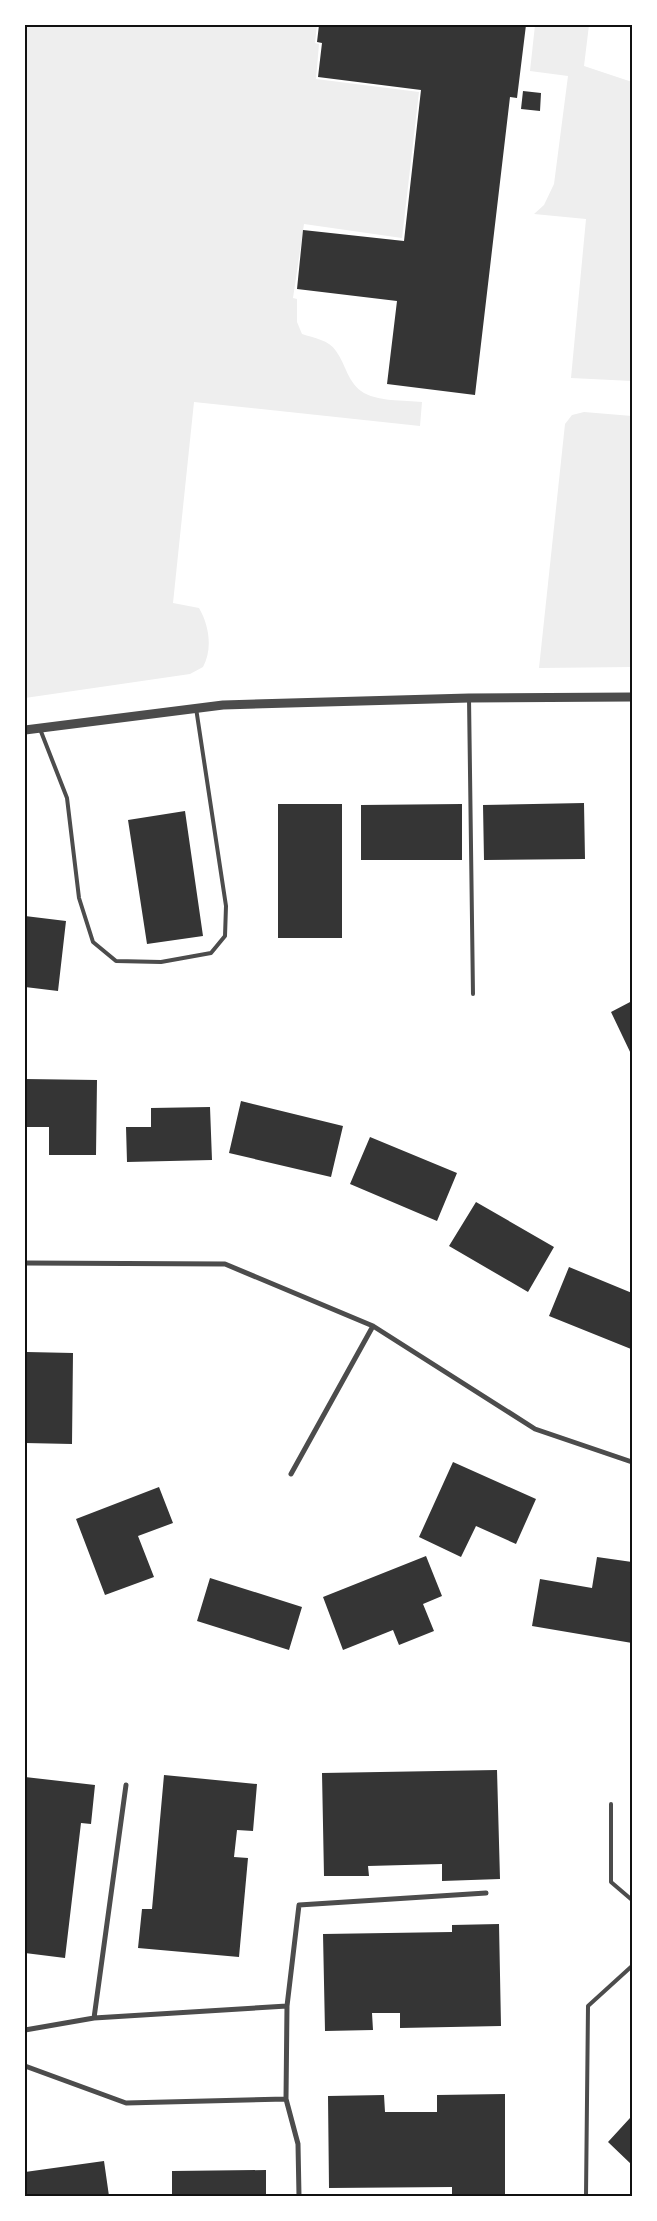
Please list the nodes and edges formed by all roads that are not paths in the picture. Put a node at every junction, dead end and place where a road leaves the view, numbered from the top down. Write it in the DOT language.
graph roads {
  1 [pos="632,697"];
  2 [pos="469,698"];
  3 [pos="196,708"];
  4 [pos="40,728"];
  5 [pos="25,730"];
  6 [pos="473,994"];
  7 [pos="25,1263"];
  8 [pos="373,1326"];
  9 [pos="632,1462"];
  10 [pos="291,1474"];
  11 [pos="126,1785"];
  12 [pos="610,1804"];
  13 [pos="486,1893"];
  14 [pos="632,1900"];
  15 [pos="632,1966"];
  16 [pos="287,2006"];
  17 [pos="94,2018"];
  18 [pos="25,2030"];
  19 [pos="25,2066"];
  20 [pos="286,2099"];
  21 [pos="299,2196"];
  22 [pos="586,2196"];
  1 -- 2 [label="street"];
  2 -- 3 [label="street"];
  2 -- 6 [label="lane"];
  3 -- 4 [label="street"];
  3 -- 4 [label="lane"];
  4 -- 5 [label="street"];
  7 -- 8 [label="street"];
  8 -- 9 [label="street"];
  8 -- 10 [label="street"];
  11 -- 17 [label="street"];
  12 -- 14 [label="lane"];
  13 -- 16 [label="street"];
  15 -- 22 [label="lane"];
  16 -- 17 [label="street"];
  16 -- 20 [label="street"];
  17 -- 18 [label="street"];
  19 -- 20 [label="street"];
  20 -- 21 [label="street"];
}
